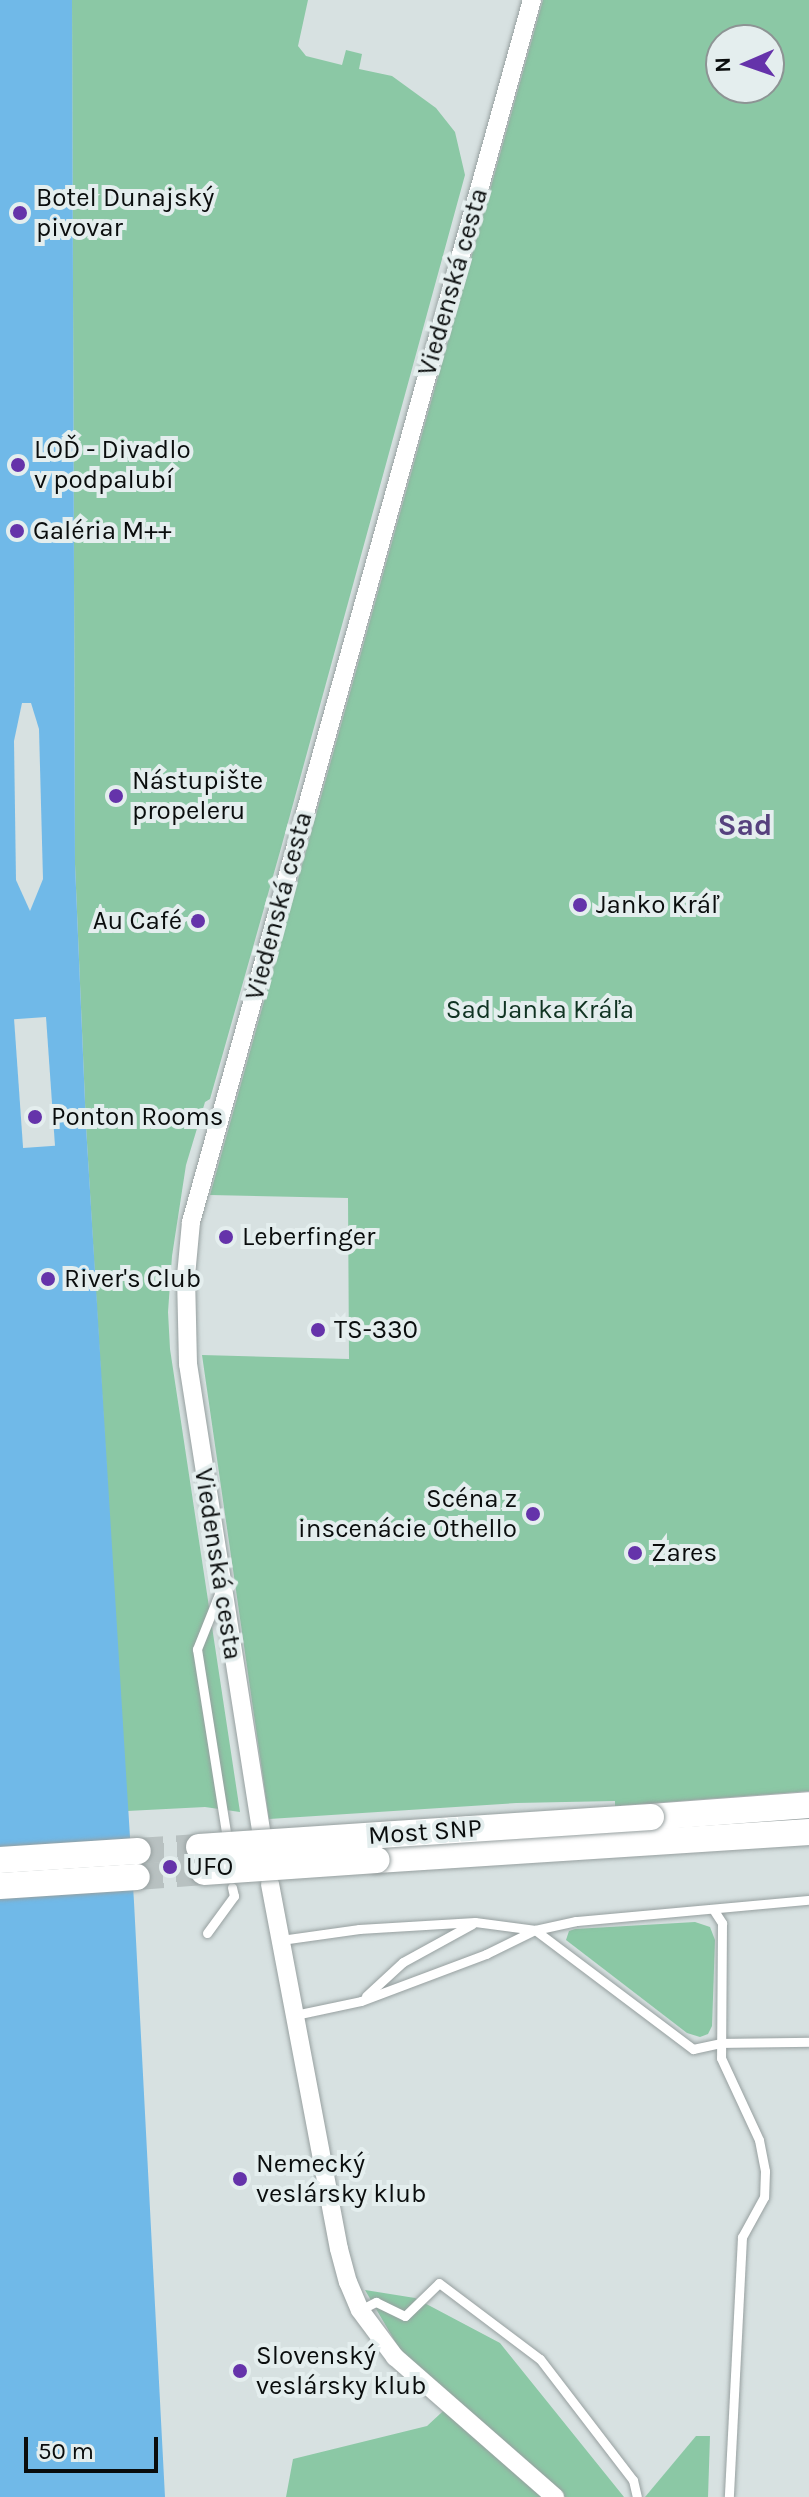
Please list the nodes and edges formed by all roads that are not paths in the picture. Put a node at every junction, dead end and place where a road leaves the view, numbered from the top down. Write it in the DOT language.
graph roads {
  1 [pos="532,0"];
  2 [pos="222,1586"];
  3 [pos="809,1805"];
  4 [pos="652,1829"];
  5 [pos="261,1830"];
  6 [pos="226,1832"];
  7 [pos="809,1832"];
  8 [pos="0,1860"];
  9 [pos="202,1860"];
  10 [pos="270,1884"];
  11 [pos="0,1886"];
  12 [pos="232,1887"];
  13 [pos="809,1900"];
  14 [pos="713,1909"];
  15 [pos="475,1922"];
  16 [pos="535,1930"];
  17 [pos="207,1933"];
  18 [pos="281,1940"];
  19 [pos="361,2001"];
  20 [pos="295,2015"];
  21 [pos="809,2042"];
  22 [pos="721,2043"];
  23 [pos="360,2310"];
  24 [pos="555,2497"];
  25 [pos="637,2497"];
  26 [pos="729,2497"];
  1 -- 2 [label="street, Viedenská cesta"];
  2 -- 5 [label="street, Viedenská cesta"];
  2 -- 6 [label="lane"];
  3 -- 4 [label="main road"];
  4 -- 7 [label="main road"];
  4 -- 9 [label="main road, Most SNP, bridge"];
  8 -- 11 [label="main road"];
  10 -- 18 [label="street"];
  12 -- 17 [label="lane"];
  13 -- 14 [label="lane"];
  14 -- 16 [label="lane"];
  14 -- 22 [label="lane"];
  15 -- 16 [label="lane"];
  15 -- 18 [label="lane"];
  15 -- 19 [label="lane"];
  16 -- 19 [label="lane"];
  16 -- 22 [label="lane"];
  18 -- 20 [label="street"];
  19 -- 20 [label="lane"];
  20 -- 23 [label="street"];
  21 -- 22 [label="lane"];
  22 -- 26 [label="lane"];
  23 -- 24 [label="street"];
  23 -- 25 [label="lane"];
}
